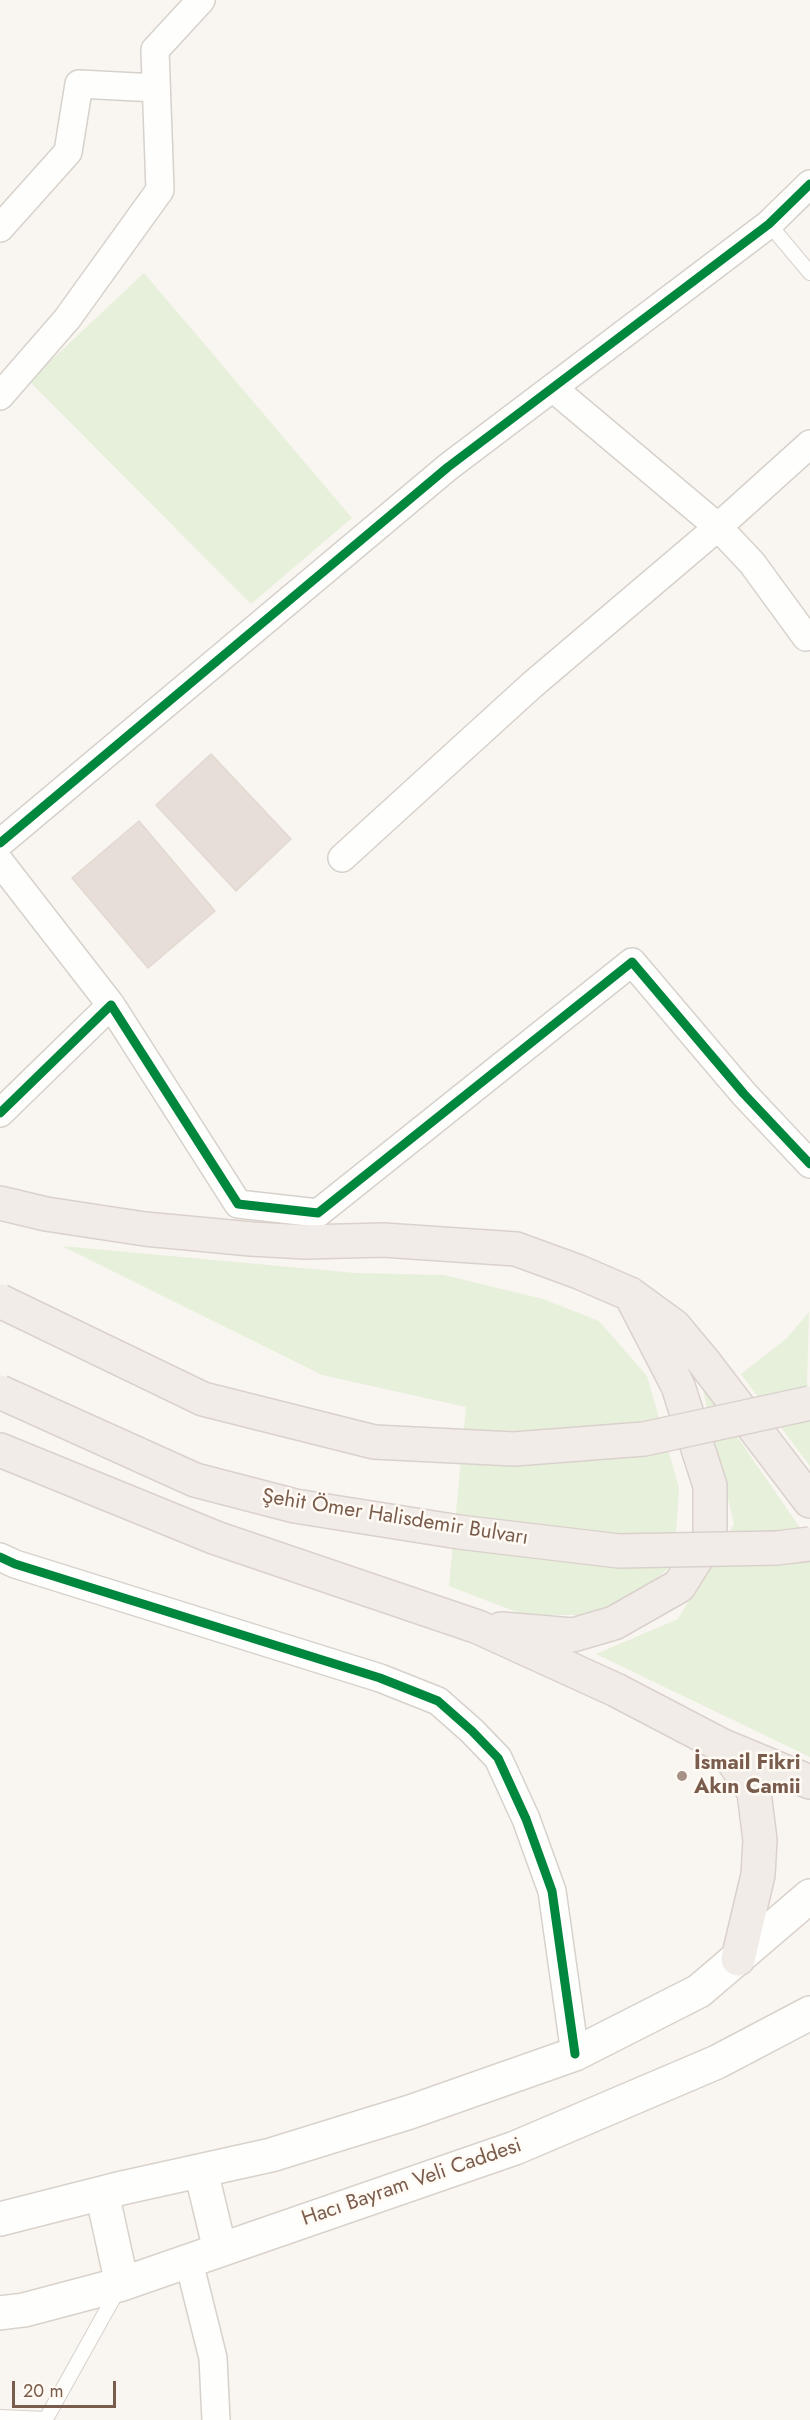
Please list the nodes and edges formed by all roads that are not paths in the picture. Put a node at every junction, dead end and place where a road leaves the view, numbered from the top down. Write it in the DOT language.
graph roads {
  1 [pos="201,0"];
  2 [pos="156,88"];
  3 [pos="810,184"];
  4 [pos="769,224"];
  5 [pos="0,228"];
  6 [pos="810,273"];
  7 [pos="554,389"];
  8 [pos="0,396"];
  9 [pos="810,444"];
  10 [pos="718,527"];
  11 [pos="810,636"];
  12 [pos="0,843"];
  13 [pos="342,858"];
  14 [pos="0,862"];
  15 [pos="111,1005"];
  16 [pos="0,1113"];
  17 [pos="810,1164"];
  18 [pos="0,1203"];
  19 [pos="630,1294"];
  20 [pos="0,1301"];
  21 [pos="0,1392"];
  22 [pos="810,1403"];
  23 [pos="0,1450"];
  24 [pos="810,1501"];
  25 [pos="810,1544"];
  26 [pos="0,1557"];
  27 [pos="478,1627"];
  28 [pos="723,1746"];
  29 [pos="810,1782"];
  30 [pos="810,1896"];
  31 [pos="738,1959"];
  32 [pos="810,2013"];
  33 [pos="575,2054"];
  34 [pos="201,2171"];
  35 [pos="102,2193"];
  36 [pos="0,2219"];
  37 [pos="220,2250"];
  38 [pos="189,2262"];
  39 [pos="122,2284"];
  40 [pos="0,2313"];
  41 [pos="0,2416"];
  42 [pos="216,2420"];
  1 -- 2 [label="street"];
  2 -- 5 [label="street"];
  2 -- 8 [label="street"];
  3 -- 4 [label="street"];
  4 -- 6 [label="lane"];
  4 -- 7 [label="street"];
  7 -- 10 [label="street"];
  7 -- 12 [label="street"];
  9 -- 10 [label="street"];
  10 -- 11 [label="street"];
  10 -- 13 [label="street"];
  14 -- 15 [label="street"];
  15 -- 16 [label="street"];
  15 -- 17 [label="street"];
  18 -- 19 [label="highway"];
  19 -- 24 [label="highway"];
  19 -- 27 [label="highway"];
  20 -- 22 [label="highway, bridge"];
  21 -- 25 [label="highway, Şehit Ömer Halisdemir Bulvarı, bridge"];
  23 -- 27 [label="highway"];
  26 -- 33 [label="street"];
  27 -- 28 [label="highway"];
  28 -- 29 [label="highway"];
  28 -- 31 [label="highway"];
  30 -- 31 [label="main road"];
  31 -- 33 [label="main road"];
  32 -- 37 [label="main road, Hacı Bayram Veli Caddesi"];
  33 -- 34 [label="main road"];
  34 -- 35 [label="main road"];
  34 -- 37 [label="main road"];
  35 -- 36 [label="main road"];
  35 -- 39 [label="main road"];
  37 -- 38 [label="main road, Hacı Bayram Veli Caddesi"];
  38 -- 39 [label="main road, Hacı Bayram Veli Caddesi"];
  38 -- 42 [label="street"];
  39 -- 40 [label="main road, Hacı Bayram Veli Caddesi"];
  39 -- 41 [label="lane"];
}
